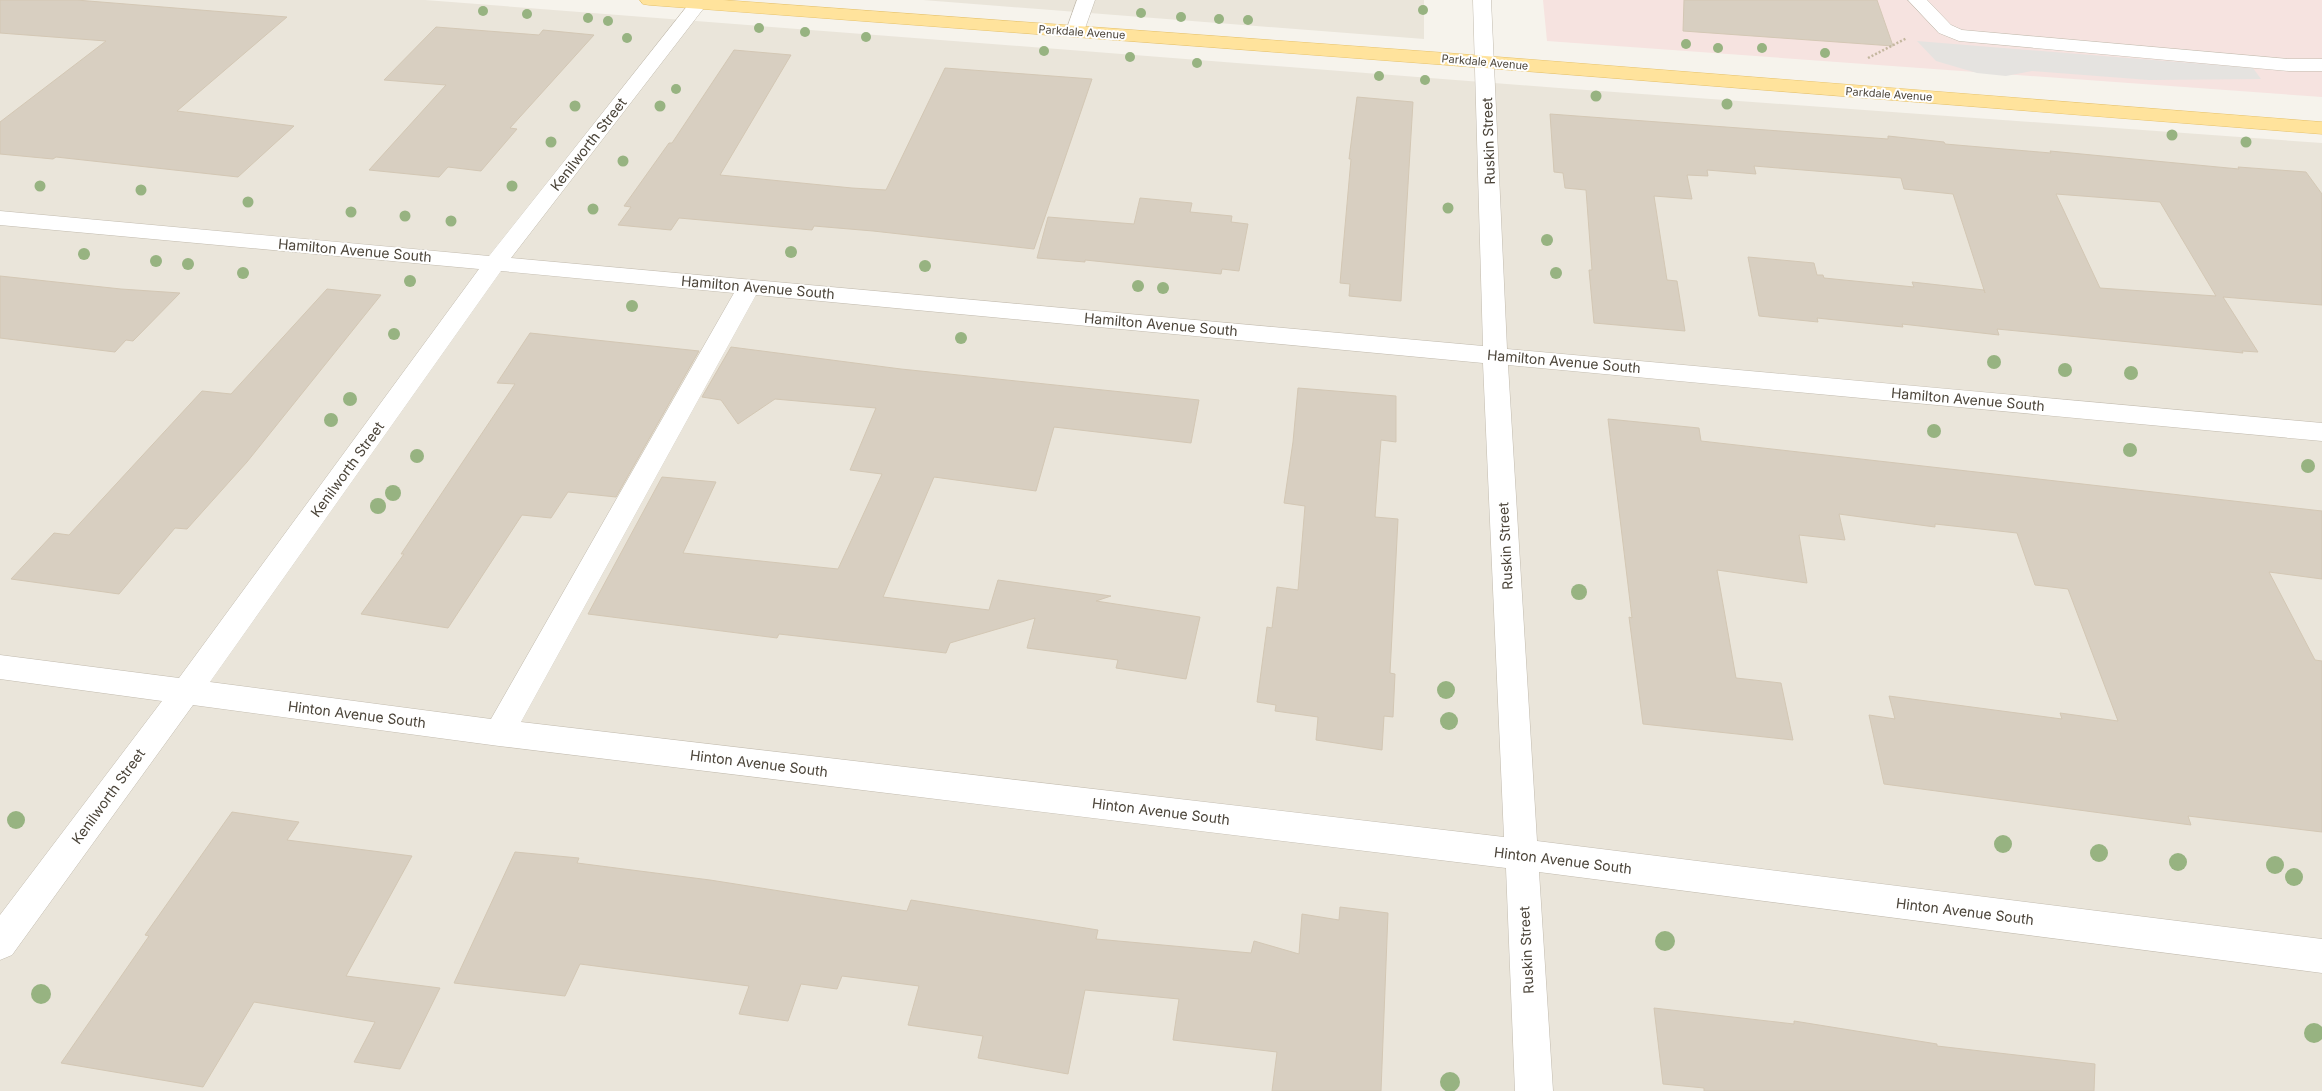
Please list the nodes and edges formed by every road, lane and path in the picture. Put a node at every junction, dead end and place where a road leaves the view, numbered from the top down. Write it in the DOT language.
graph roads {
  1 [pos="649,0"];
  2 [pos="1086,0"];
  3 [pos="1482,0"];
  4 [pos="1917,0"];
  5 [pos="699,2"];
  6 [pos="1075,31"];
  7 [pos="1904,31"];
  8 [pos="1866,59"];
  9 [pos="1485,62"];
  10 [pos="2322,65"];
  11 [pos="2322,128"];
  12 [pos="0,218"];
  13 [pos="496,262"];
  14 [pos="750,286"];
  15 [pos="1495,355"];
  16 [pos="2322,432"];
  17 [pos="0,667"];
  18 [pos="186,692"];
  19 [pos="499,732"];
  20 [pos="1521,854"];
  21 [pos="0,943"];
  22 [pos="2322,956"];
  23 [pos="1534,1091"];
  1 -- 5 [label="main road, Parkdale Avenue"];
  2 -- 6 [label="street"];
  3 -- 9 [label="street, Ruskin Street"];
  4 -- 10 [label="street"];
  5 -- 6 [label="main road, Parkdale Avenue"];
  5 -- 13 [label="street, Kenilworth Street"];
  6 -- 9 [label="main road, Parkdale Avenue"];
  7 -- 8 [label="path"];
  9 -- 11 [label="main road, Parkdale Avenue"];
  9 -- 15 [label="street, Ruskin Street"];
  12 -- 13 [label="street, Hamilton Avenue South"];
  13 -- 14 [label="street, Hamilton Avenue South"];
  13 -- 18 [label="street, Kenilworth Street"];
  14 -- 15 [label="street, Hamilton Avenue South"];
  14 -- 19 [label="street"];
  15 -- 16 [label="street, Hamilton Avenue South"];
  15 -- 20 [label="street, Ruskin Street"];
  17 -- 18 [label="street, Hinton Avenue South"];
  18 -- 19 [label="street, Hinton Avenue South"];
  18 -- 21 [label="street, Kenilworth Street"];
  19 -- 20 [label="street, Hinton Avenue South"];
  20 -- 22 [label="street, Hinton Avenue South"];
  20 -- 23 [label="street, Ruskin Street"];
}
